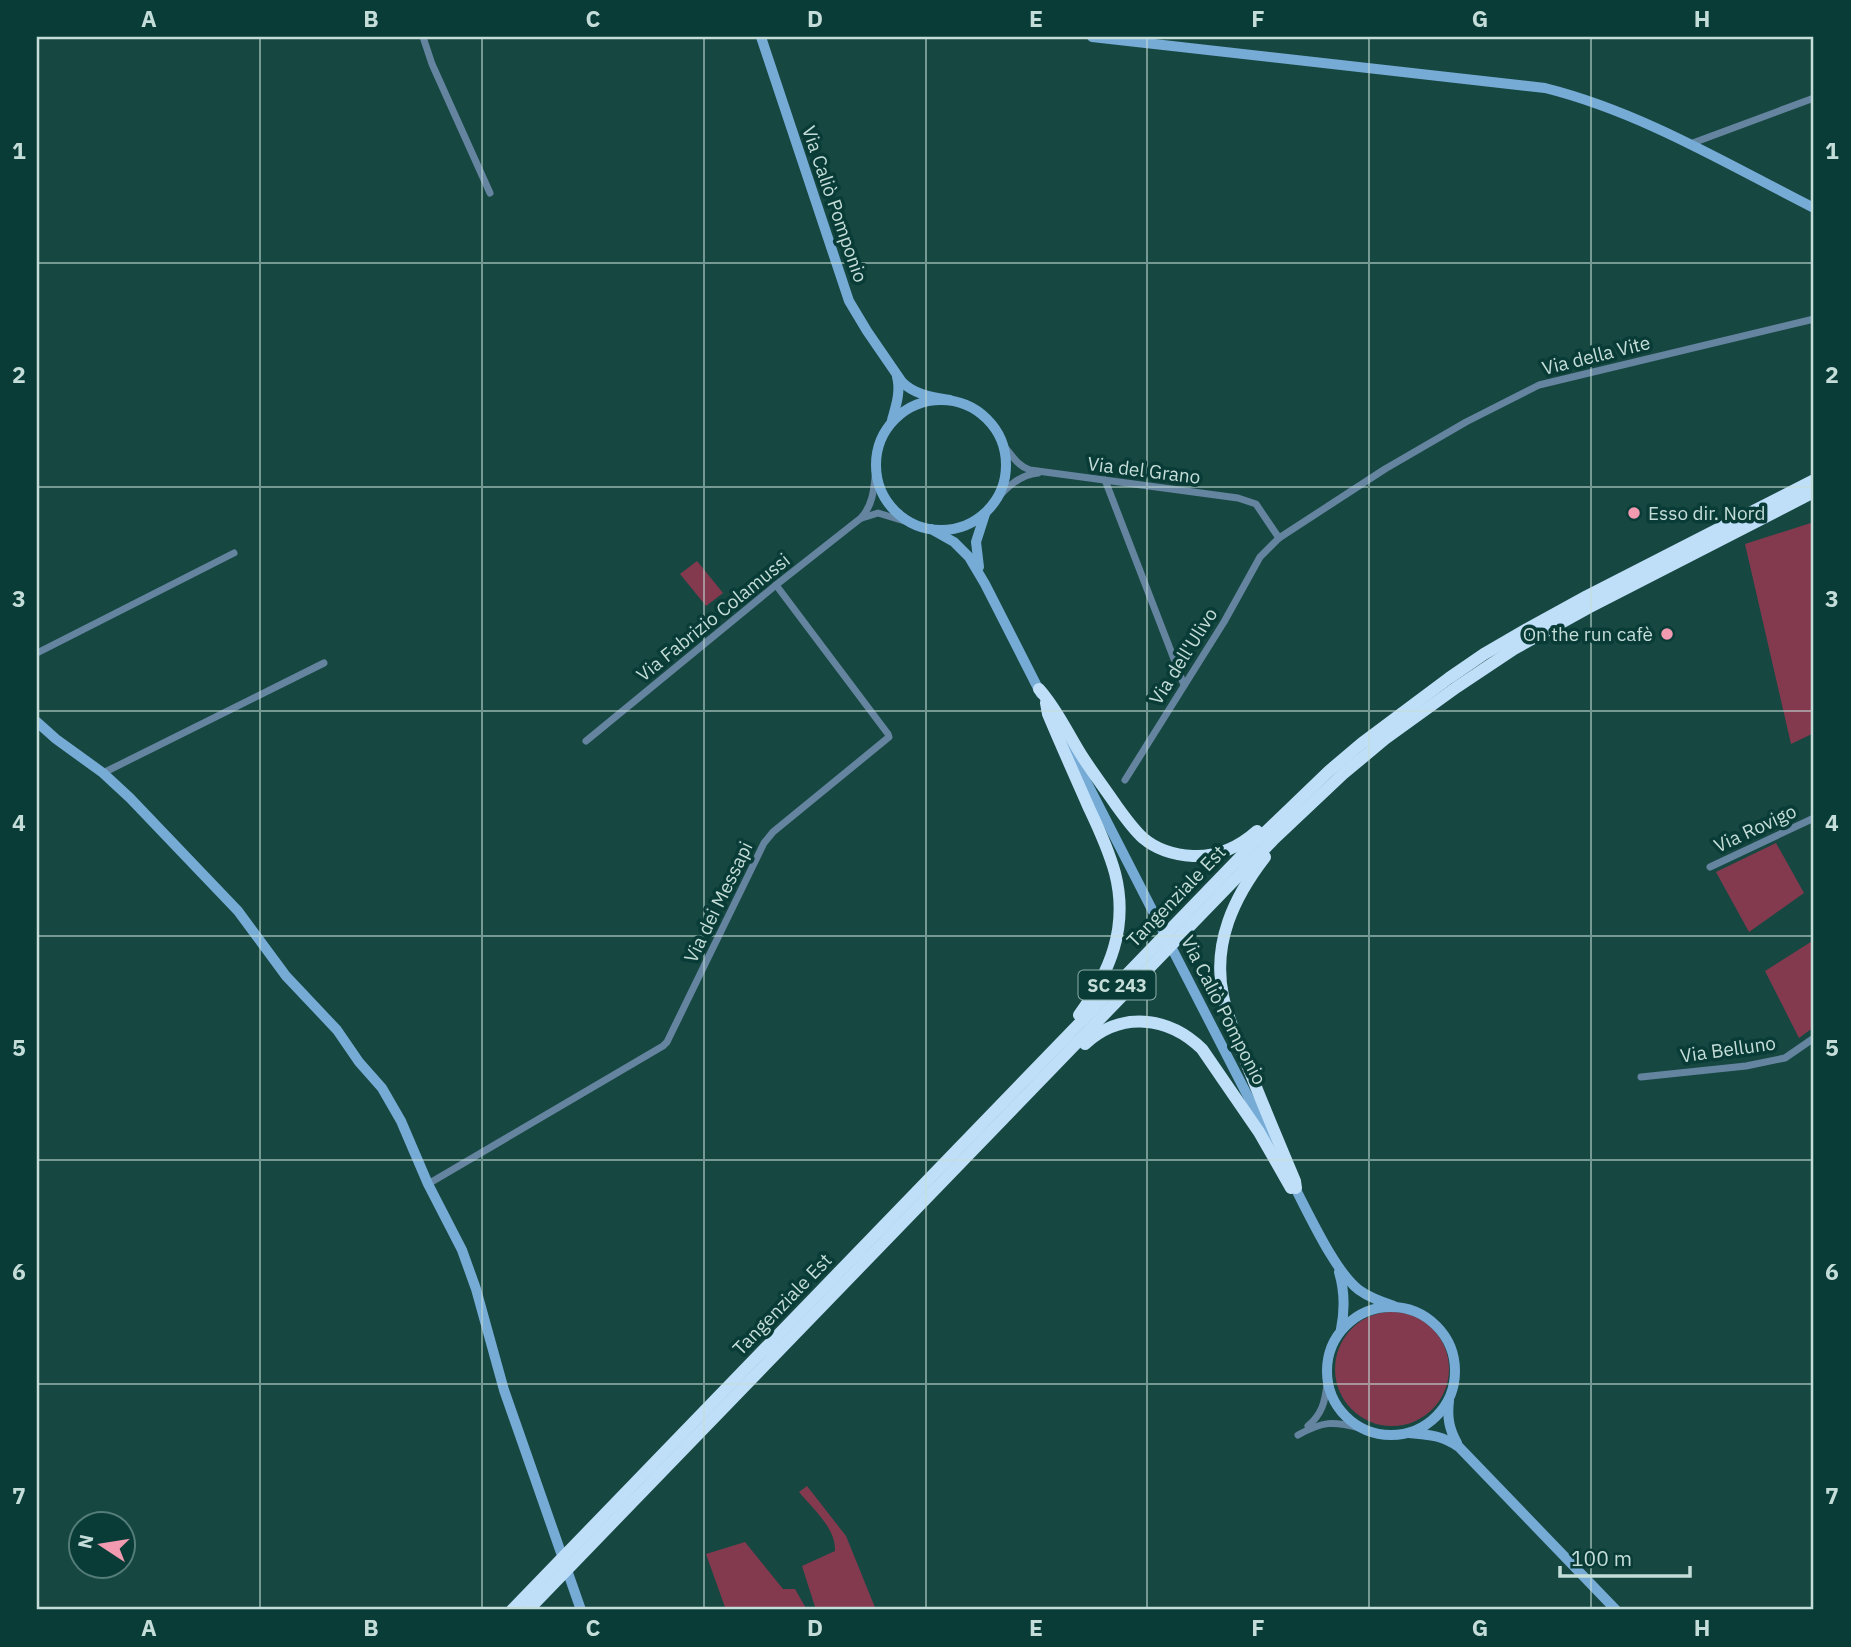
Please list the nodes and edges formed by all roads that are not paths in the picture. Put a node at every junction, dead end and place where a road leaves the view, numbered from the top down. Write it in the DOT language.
graph roads {
  1 [pos="423,37"];
  2 [pos="761,37"];
  3 [pos="1092,37"];
  4 [pos="1814,98"];
  5 [pos="1689,144"];
  6 [pos="490,193"];
  7 [pos="1814,208"];
  8 [pos="1814,319"];
  9 [pos="896,373"];
  10 [pos="950,400"];
  11 [pos="891,423"];
  12 [pos="1004,446"];
  13 [pos="876,468"];
  14 [pos="1046,473"];
  15 [pos="1105,480"];
  16 [pos="1814,481"];
  17 [pos="1814,492"];
  18 [pos="994,502"];
  19 [pos="985,512"];
  20 [pos="861,518"];
  21 [pos="912,523"];
  22 [pos="931,529"];
  23 [pos="1279,538"];
  24 [pos="234,553"];
  25 [pos="985,584"];
  26 [pos="776,585"];
  27 [pos="37,653"];
  28 [pos="324,663"];
  29 [pos="1184,685"];
  30 [pos="1039,689"];
  31 [pos="1046,703"];
  32 [pos="37,722"];
  33 [pos="586,741"];
  34 [pos="1329,772"];
  35 [pos="103,773"];
  36 [pos="1125,780"];
  37 [pos="1324,791"];
  38 [pos="1814,818"];
  39 [pos="1710,867"];
  40 [pos="1814,1038"];
  41 [pos="1641,1076"];
  42 [pos="1013,1093"];
  43 [pos="1007,1115"];
  44 [pos="428,1184"];
  45 [pos="1297,1192"];
  46 [pos="1337,1265"];
  47 [pos="1394,1306"];
  48 [pos="1341,1329"];
  49 [pos="1327,1384"];
  50 [pos="1449,1397"];
  51 [pos="1360,1428"];
  52 [pos="1407,1433"];
  53 [pos="1460,1447"];
  54 [pos="580,1608"];
  55 [pos="512,1610"];
  56 [pos="528,1610"];
  57 [pos="1616,1610"];
  1 -- 6 [label="street"];
  2 -- 9 [label="street, Via Caliò Pomponio"];
  3 -- 5 [label="street"];
  4 -- 5 [label="street"];
  5 -- 7 [label="street"];
  8 -- 23 [label="street, Via della Vite"];
  9 -- 10 [label="street, Via Caliò Pomponio"];
  9 -- 11 [label="street"];
  10 -- 11 [label="street"];
  10 -- 12 [label="street, Via Caliò Pomponio"];
  11 -- 13 [label="street"];
  12 -- 14 [label="street"];
  12 -- 18 [label="street, Via Caliò Pomponio"];
  13 -- 20 [label="street"];
  13 -- 21 [label="street, Via Caliò Pomponio"];
  14 -- 15 [label="street, Via del Grano"];
  14 -- 18 [label="street"];
  15 -- 23 [label="street, Via del Grano"];
  15 -- 29 [label="street"];
  16 -- 34 [label="highway, Tangenziale Est / SC 243"];
  17 -- 37 [label="highway, Tangenziale Est / SC 243"];
  18 -- 19 [label="street, Via Caliò Pomponio"];
  19 -- 22 [label="street, Via Caliò Pomponio"];
  19 -- 25 [label="street, Via Caliò Pomponio"];
  20 -- 21 [label="street"];
  20 -- 26 [label="street, Via Fabrizio Colamussi"];
  21 -- 22 [label="street, Via Caliò Pomponio"];
  22 -- 25 [label="street, Via Caliò Pomponio"];
  23 -- 29 [label="street, Via dell'Ulivo"];
  24 -- 27 [label="street"];
  25 -- 30 [label="street, Via Caliò Pomponio"];
  26 -- 33 [label="street, Via Fabrizio Colamussi"];
  26 -- 44 [label="street, Via dei Messapi"];
  28 -- 35 [label="street"];
  29 -- 36 [label="street, Via dell'Ulivo"];
  30 -- 31 [label="street, Via Caliò Pomponio"];
  30 -- 34 [label="highway"];
  31 -- 42 [label="highway"];
  31 -- 45 [label="street, Via Caliò Pomponio"];
  32 -- 35 [label="street"];
  34 -- 42 [label="highway, Tangenziale Est / SC 243"];
  35 -- 44 [label="street"];
  37 -- 43 [label="highway, Tangenziale Est / SC 243"];
  37 -- 45 [label="highway"];
  38 -- 39 [label="street, Via Rovigo"];
  40 -- 41 [label="street, Via Belluno"];
  42 -- 55 [label="highway, Tangenziale Est / SC 243"];
  43 -- 45 [label="highway"];
  43 -- 56 [label="highway, Tangenziale Est / SC 243"];
  44 -- 54 [label="street"];
  45 -- 46 [label="street, Via Caliò Pomponio"];
  46 -- 47 [label="street, Via Caliò Pomponio"];
  46 -- 48 [label="street, Via Caliò Pomponio"];
  47 -- 48 [label="street"];
  47 -- 50 [label="street, Via Caliò Pomponio"];
  48 -- 49 [label="street, Via Caliò Pomponio"];
  49 -- 51 [label="street"];
  49 -- 51 [label="street"];
  50 -- 52 [label="street, Via Caliò Pomponio"];
  50 -- 53 [label="street, Via Caliò Pomponio"];
  51 -- 52 [label="street, Via Caliò Pomponio"];
  52 -- 53 [label="street, Via Caliò Pomponio"];
  53 -- 57 [label="street, Via Caliò Pomponio"];
}
